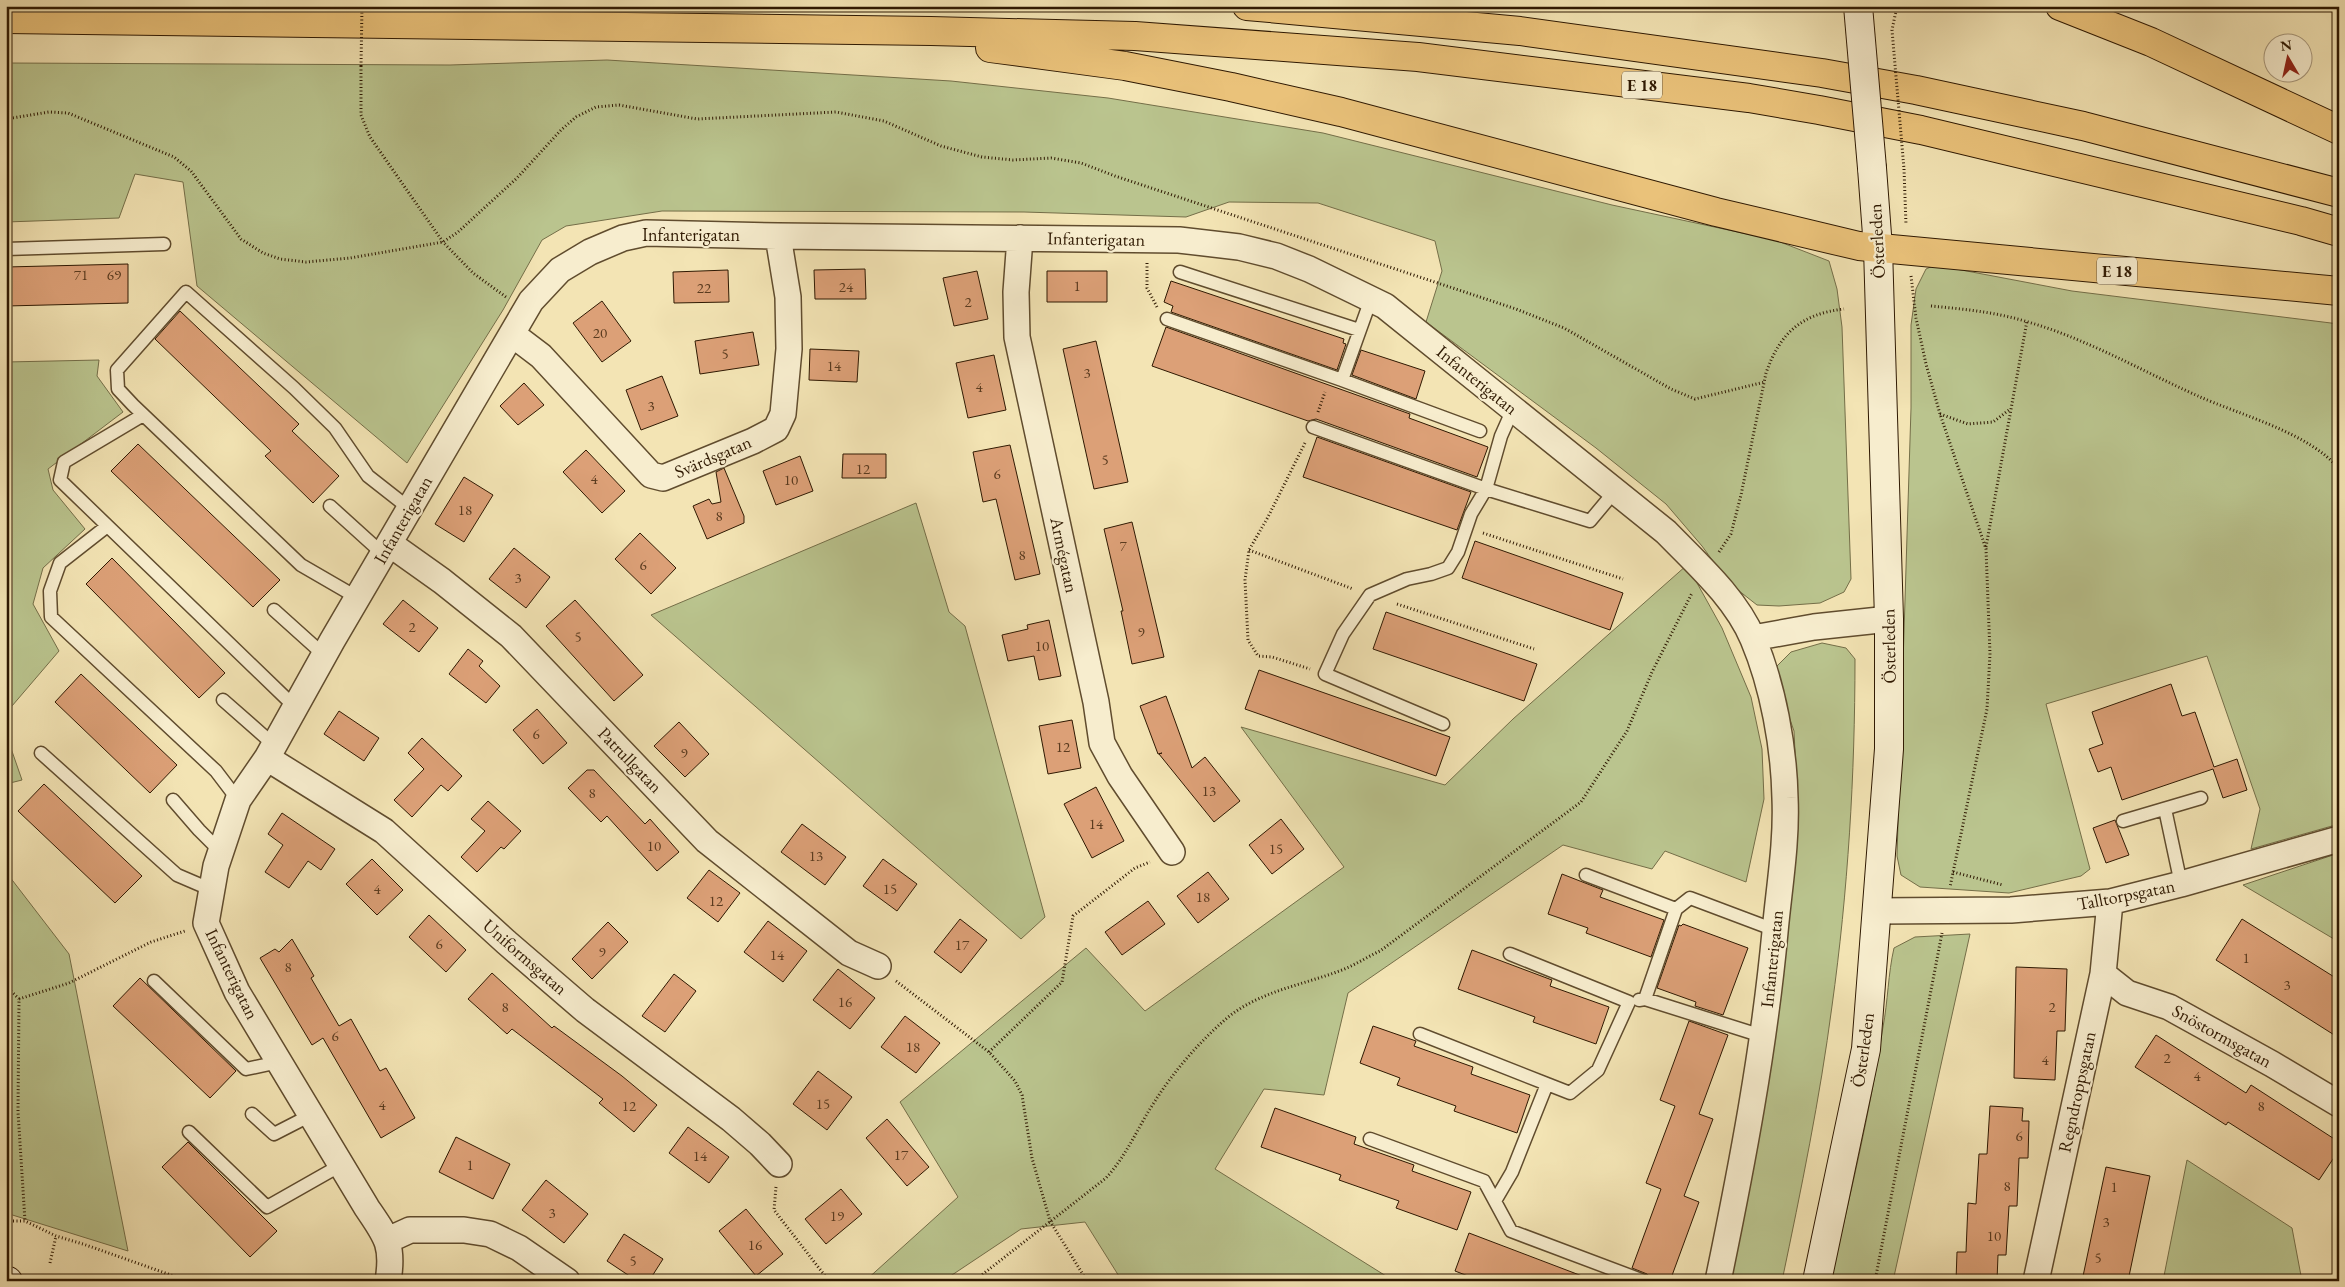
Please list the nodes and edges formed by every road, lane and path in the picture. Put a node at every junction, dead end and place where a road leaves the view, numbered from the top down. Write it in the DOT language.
graph roads {
  1 [pos="362,6"];
  2 [pos="1247,6"];
  3 [pos="1858,6"];
  4 [pos="1896,6"];
  5 [pos="2060,6"];
  6 [pos="6,19"];
  7 [pos="931,31"];
  8 [pos="6,119"];
  9 [pos="2339,130"];
  10 [pos="2339,193"];
  11 [pos="2339,232"];
  12 [pos="778,236"];
  13 [pos="1020,238"];
  14 [pos="1147,239"];
  15 [pos="442,242"];
  16 [pos="164,244"];
  17 [pos="1878,248"];
  18 [pos="6,249"];
  19 [pos="1909,252"];
  20 [pos="1180,272"];
  21 [pos="2339,291"];
  22 [pos="1371,299"];
  23 [pos="1931,306"];
  24 [pos="526,310"];
  25 [pos="1844,310"];
  26 [pos="1168,319"];
  27 [pos="2027,321"];
  28 [pos="1360,330"];
  29 [pos="512,334"];
  30 [pos="1336,378"];
  31 [pos="1513,409"];
  32 [pos="2010,409"];
  33 [pos="1940,414"];
  34 [pos="143,415"];
  35 [pos="1313,427"];
  36 [pos="1480,431"];
  37 [pos="2339,469"];
  38 [pos="1486,489"];
  39 [pos="1615,491"];
  40 [pos="330,506"];
  41 [pos="410,509"];
  42 [pos="106,527"];
  43 [pos="1466,527"];
  44 [pos="386,549"];
  45 [pos="1986,549"];
  46 [pos="1706,573"];
  47 [pos="1623,579"];
  48 [pos="358,598"];
  49 [pos="274,610"];
  50 [pos="1889,619"];
  51 [pos="1753,638"];
  52 [pos="324,655"];
  53 [pos="1325,674"];
  54 [pos="223,700"];
  55 [pos="295,707"];
  56 [pos="1443,724"];
  57 [pos="270,751"];
  58 [pos="41,753"];
  59 [pos="2201,798"];
  60 [pos="173,800"];
  61 [pos="238,800"];
  62 [pos="2165,809"];
  63 [pos="2122,822"];
  64 [pos="2339,839"];
  65 [pos="220,850"];
  66 [pos="1172,852"];
  67 [pos="1953,872"];
  68 [pos="1586,875"];
  69 [pos="2181,884"];
  70 [pos="2012,887"];
  71 [pos="212,890"];
  72 [pos="2110,902"];
  73 [pos="1676,908"];
  74 [pos="1877,911"];
  75 [pos="1946,911"];
  76 [pos="206,923"];
  77 [pos="1775,930"];
  78 [pos="1510,954"];
  79 [pos="878,966"];
  80 [pos="2103,974"];
  81 [pos="154,981"];
  82 [pos="6,986"];
  83 [pos="19,999"];
  84 [pos="1646,999"];
  85 [pos="1629,1002"];
  86 [pos="1420,1034"];
  87 [pos="1762,1036"];
  88 [pos="989,1052"];
  89 [pos="279,1062"];
  90 [pos="1547,1084"];
  91 [pos="2339,1104"];
  92 [pos="252,1114"];
  93 [pos="311,1115"];
  94 [pos="189,1132"];
  95 [pos="1370,1139"];
  96 [pos="779,1164"];
  97 [pos="341,1165"];
  98 [pos="1495,1200"];
  99 [pos="6,1221"];
  100 [pos="25,1221"];
  101 [pos="1050,1221"];
  102 [pos="56,1236"];
  103 [pos="388,1240"];
  104 [pos="50,1263"];
  105 [pos="188,1281"];
  106 [pos="388,1281"];
  107 [pos="568,1281"];
  108 [pos="829,1281"];
  109 [pos="974,1281"];
  110 [pos="1088,1281"];
  111 [pos="1644,1281"];
  112 [pos="1718,1281"];
  113 [pos="1817,1281"];
  114 [pos="1875,1281"];
  115 [pos="2036,1281"];
  1 -- 15 [label="path, bridge"];
  2 -- 10 [label="highway, E 18"];
  3 -- 17 [label="main road, Österleden, bridge"];
  4 -- 19 [label="path, bridge"];
  5 -- 9 [label="highway"];
  6 -- 7 [label="highway, E 18"];
  7 -- 11 [label="highway, E 18"];
  7 -- 17 [label="highway, E 18"];
  8 -- 15 [label="path"];
  12 -- 13 [label="street, Infanterigatan"];
  12 -- 24 [label="street, Infanterigatan"];
  12 -- 29 [label="street, Svärdsgatan"];
  13 -- 14 [label="street, Infanterigatan"];
  13 -- 66 [label="street, Armégatan"];
  14 -- 22 [label="street, Infanterigatan"];
  14 -- 26 [label="path"];
  15 -- 24 [label="path"];
  16 -- 18 [label="lane"];
  17 -- 19 [label="highway, E 18"];
  17 -- 50 [label="main road, Österleden"];
  19 -- 21 [label="highway, E 18"];
  19 -- 33 [label="path"];
  20 -- 28 [label="lane"];
  22 -- 28 [label="lane"];
  22 -- 31 [label="street, Infanterigatan"];
  23 -- 27 [label="path"];
  24 -- 29 [label="street, Infanterigatan"];
  25 -- 46 [label="path"];
  26 -- 30 [label="lane"];
  27 -- 32 [label="path"];
  27 -- 37 [label="path"];
  28 -- 30 [label="lane"];
  29 -- 41 [label="street, Infanterigatan"];
  30 -- 35 [label="path"];
  30 -- 36 [label="lane"];
  31 -- 38 [label="lane"];
  31 -- 39 [label="street, Infanterigatan"];
  32 -- 33 [label="path"];
  32 -- 45 [label="path"];
  33 -- 45 [label="path"];
  34 -- 41 [label="lane"];
  34 -- 42 [label="lane"];
  34 -- 48 [label="lane"];
  35 -- 38 [label="lane"];
  35 -- 53 [label="path"];
  38 -- 39 [label="lane"];
  38 -- 43 [label="lane"];
  39 -- 46 [label="street, Infanterigatan"];
  40 -- 44 [label="lane"];
  41 -- 44 [label="street, Infanterigatan"];
  42 -- 55 [label="lane"];
  42 -- 61 [label="lane"];
  43 -- 47 [label="path"];
  43 -- 53 [label="lane"];
  44 -- 48 [label="street, Infanterigatan"];
  44 -- 79 [label="street, Patrullgatan"];
  45 -- 67 [label="path"];
  46 -- 51 [label="street, Infanterigatan"];
  46 -- 101 [label="path"];
  48 -- 52 [label="street, Infanterigatan"];
  49 -- 52 [label="lane"];
  50 -- 51 [label="street"];
  50 -- 74 [label="main road, Österleden"];
  51 -- 77 [label="street, Infanterigatan"];
  52 -- 55 [label="street, Infanterigatan"];
  53 -- 56 [label="lane"];
  54 -- 57 [label="lane"];
  55 -- 57 [label="street, Infanterigatan"];
  57 -- 61 [label="street, Infanterigatan"];
  57 -- 96 [label="street, Uniformsgatan"];
  58 -- 71 [label="lane"];
  59 -- 62 [label="lane"];
  60 -- 65 [label="lane"];
  61 -- 65 [label="street, Infanterigatan"];
  62 -- 63 [label="lane"];
  62 -- 69 [label="lane"];
  64 -- 69 [label="street, Talltorpsgatan"];
  65 -- 71 [label="street, Infanterigatan"];
  66 -- 88 [label="path"];
  67 -- 70 [label="path"];
  67 -- 75 [label="path"];
  68 -- 73 [label="lane"];
  69 -- 72 [label="street, Talltorpsgatan"];
  71 -- 76 [label="street, Infanterigatan"];
  72 -- 75 [label="street, Talltorpsgatan"];
  72 -- 80 [label="street, Regndroppsgatan"];
  73 -- 77 [label="lane"];
  73 -- 84 [label="lane"];
  74 -- 75 [label="street, Talltorpsgatan"];
  74 -- 113 [label="main road, Österleden"];
  75 -- 114 [label="path"];
  76 -- 83 [label="path"];
  76 -- 89 [label="street, Infanterigatan"];
  77 -- 87 [label="street, Infanterigatan"];
  78 -- 85 [label="lane"];
  79 -- 88 [label="path"];
  80 -- 91 [label="street, Snöstormsgatan"];
  80 -- 115 [label="street, Regndroppsgatan"];
  81 -- 89 [label="lane"];
  82 -- 83 [label="path"];
  83 -- 100 [label="path"];
  84 -- 85 [label="lane"];
  84 -- 87 [label="lane"];
  85 -- 90 [label="lane"];
  86 -- 90 [label="lane"];
  87 -- 112 [label="street, Infanterigatan"];
  88 -- 101 [label="path"];
  89 -- 93 [label="street, Infanterigatan"];
  90 -- 98 [label="lane"];
  92 -- 93 [label="lane"];
  93 -- 97 [label="street, Infanterigatan"];
  94 -- 97 [label="lane"];
  95 -- 98 [label="lane"];
  96 -- 108 [label="path"];
  97 -- 103 [label="street, Infanterigatan"];
  98 -- 111 [label="lane"];
  99 -- 100 [label="path"];
  100 -- 102 [label="path"];
  101 -- 109 [label="path"];
  101 -- 110 [label="path"];
  102 -- 104 [label="path"];
  102 -- 105 [label="path"];
  103 -- 106 [label="street, Infanterigatan"];
  103 -- 107 [label="street"];
}
